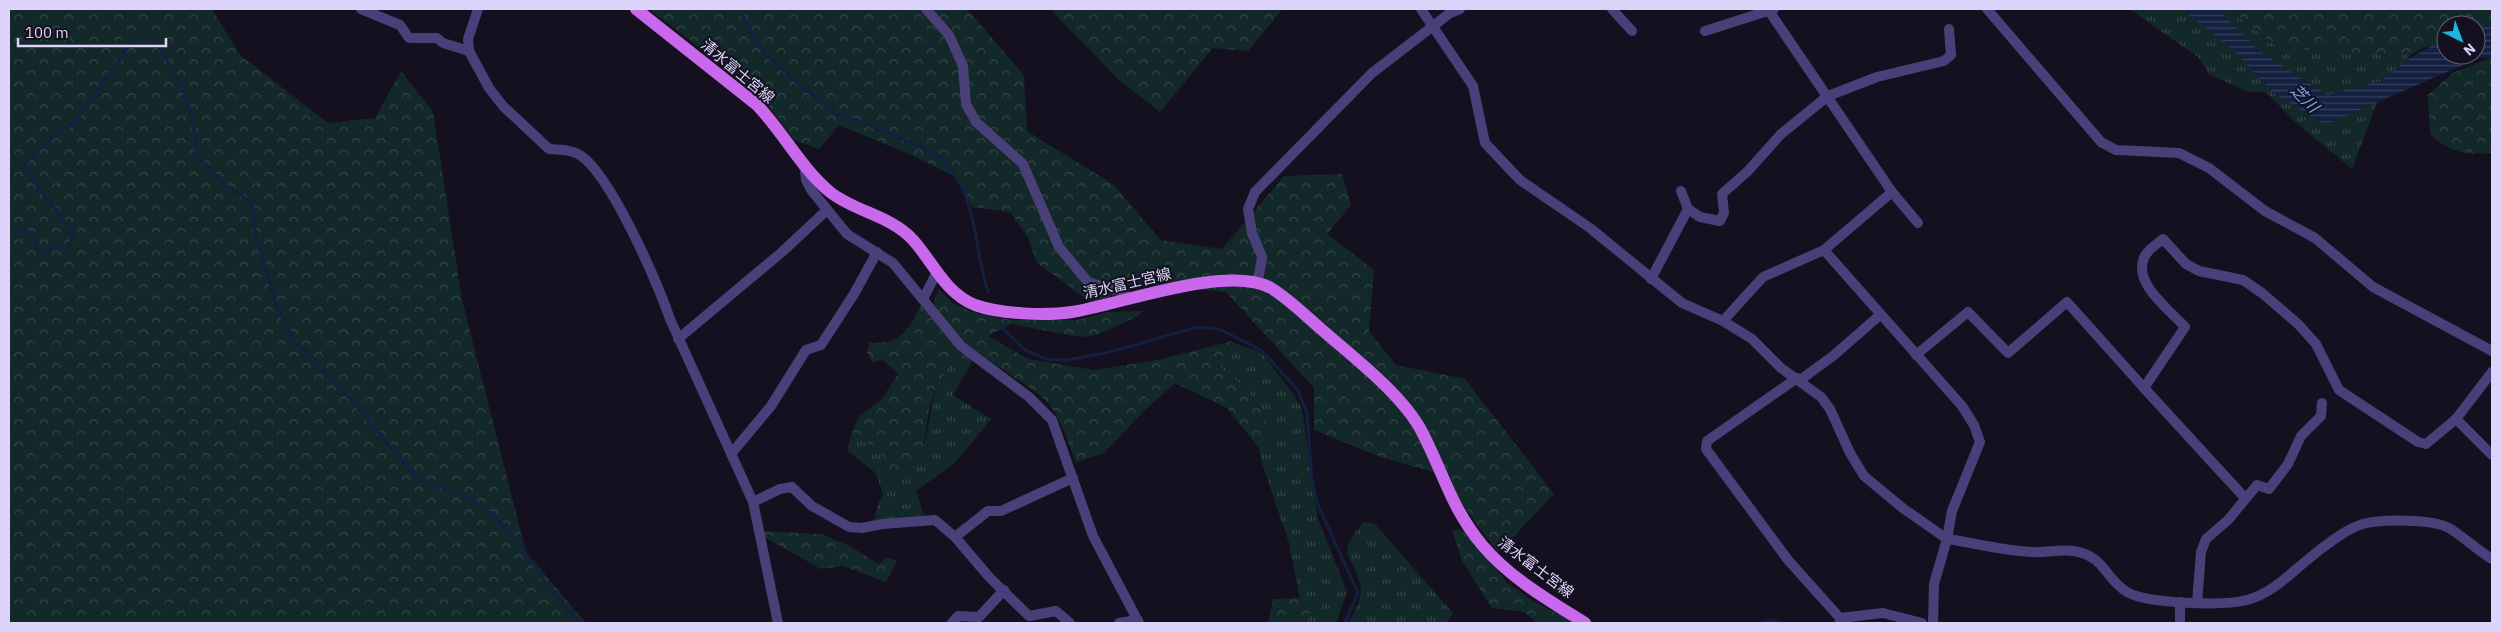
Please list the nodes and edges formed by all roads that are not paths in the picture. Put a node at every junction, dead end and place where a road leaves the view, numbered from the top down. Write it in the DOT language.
graph roads {
  1 [pos="361,9"];
  2 [pos="478,9"];
  3 [pos="636,9"];
  4 [pos="926,9"];
  5 [pos="1421,9"];
  6 [pos="1460,9"];
  7 [pos="1612,9"];
  8 [pos="1987,9"];
  9 [pos="1772,10"];
  10 [pos="1434,26"];
  11 [pos="1949,29"];
  12 [pos="1632,31"];
  13 [pos="1704,31"];
  14 [pos="469,51"];
  15 [pos="1828,96"];
  16 [pos="804,162"];
  17 [pos="1681,191"];
  18 [pos="1892,192"];
  19 [pos="827,210"];
  20 [pos="1688,210"];
  21 [pos="1918,223"];
  22 [pos="1824,250"];
  23 [pos="876,252"];
  24 [pos="937,272"];
  25 [pos="1650,279"];
  26 [pos="1258,281"];
  27 [pos="923,299"];
  28 [pos="1130,299"];
  29 [pos="1880,315"];
  30 [pos="1723,321"];
  31 [pos="678,339"];
  32 [pos="2492,351"];
  33 [pos="1916,355"];
  34 [pos="2492,372"];
  35 [pos="1798,379"];
  36 [pos="2144,388"];
  37 [pos="2322,403"];
  38 [pos="2456,419"];
  39 [pos="731,454"];
  40 [pos="2492,455"];
  41 [pos="1074,478"];
  42 [pos="2245,498"];
  43 [pos="753,502"];
  44 [pos="955,537"];
  45 [pos="1946,539"];
  46 [pos="2492,559"];
  47 [pos="1004,590"];
  48 [pos="2180,602"];
  49 [pos="2197,603"];
  50 [pos="1840,621"];
  51 [pos="1138,622"];
  52 [pos="778,623"];
  53 [pos="952,623"];
  54 [pos="1070,623"];
  55 [pos="1119,623"];
  56 [pos="1585,623"];
  57 [pos="1922,623"];
  58 [pos="1934,623"];
  59 [pos="2180,623"];
  1 -- 14 [label="street"];
  2 -- 14 [label="street"];
  3 -- 16 [label="main road, 清水富士宮線"];
  4 -- 28 [label="street"];
  5 -- 10 [label="street"];
  6 -- 10 [label="street"];
  7 -- 12 [label="street"];
  8 -- 32 [label="street"];
  9 -- 13 [label="street"];
  9 -- 15 [label="street"];
  10 -- 25 [label="street"];
  10 -- 26 [label="street"];
  11 -- 15 [label="street"];
  14 -- 31 [label="street"];
  15 -- 18 [label="street"];
  15 -- 20 [label="street"];
  16 -- 19 [label="street"];
  16 -- 24 [label="main road, 清水富士宮線"];
  17 -- 20 [label="street"];
  18 -- 21 [label="street"];
  18 -- 22 [label="street"];
  19 -- 23 [label="street"];
  19 -- 31 [label="street"];
  20 -- 25 [label="street"];
  22 -- 29 [label="street"];
  22 -- 30 [label="street"];
  23 -- 27 [label="street"];
  23 -- 39 [label="street"];
  24 -- 27 [label="street"];
  24 -- 28 [label="main road, 清水富士宮線"];
  25 -- 30 [label="street"];
  26 -- 28 [label="main road, 清水富士宮線"];
  26 -- 56 [label="main road, 清水富士宮線"];
  27 -- 41 [label="street"];
  29 -- 33 [label="street"];
  29 -- 35 [label="street"];
  30 -- 35 [label="street"];
  31 -- 39 [label="street"];
  33 -- 36 [label="street"];
  33 -- 45 [label="street"];
  34 -- 38 [label="street"];
  35 -- 45 [label="street"];
  35 -- 50 [label="street"];
  36 -- 38 [label="street"];
  36 -- 42 [label="street"];
  37 -- 42 [label="street"];
  38 -- 40 [label="street"];
  39 -- 43 [label="street"];
  41 -- 44 [label="street"];
  41 -- 51 [label="street"];
  42 -- 49 [label="street"];
  43 -- 44 [label="street"];
  43 -- 52 [label="street"];
  44 -- 47 [label="street"];
  45 -- 48 [label="street"];
  45 -- 58 [label="street"];
  46 -- 49 [label="street"];
  47 -- 53 [label="street"];
  47 -- 54 [label="street"];
  48 -- 49 [label="street"];
  48 -- 59 [label="street"];
  50 -- 57 [label="street"];
  51 -- 55 [label="street"];
}
